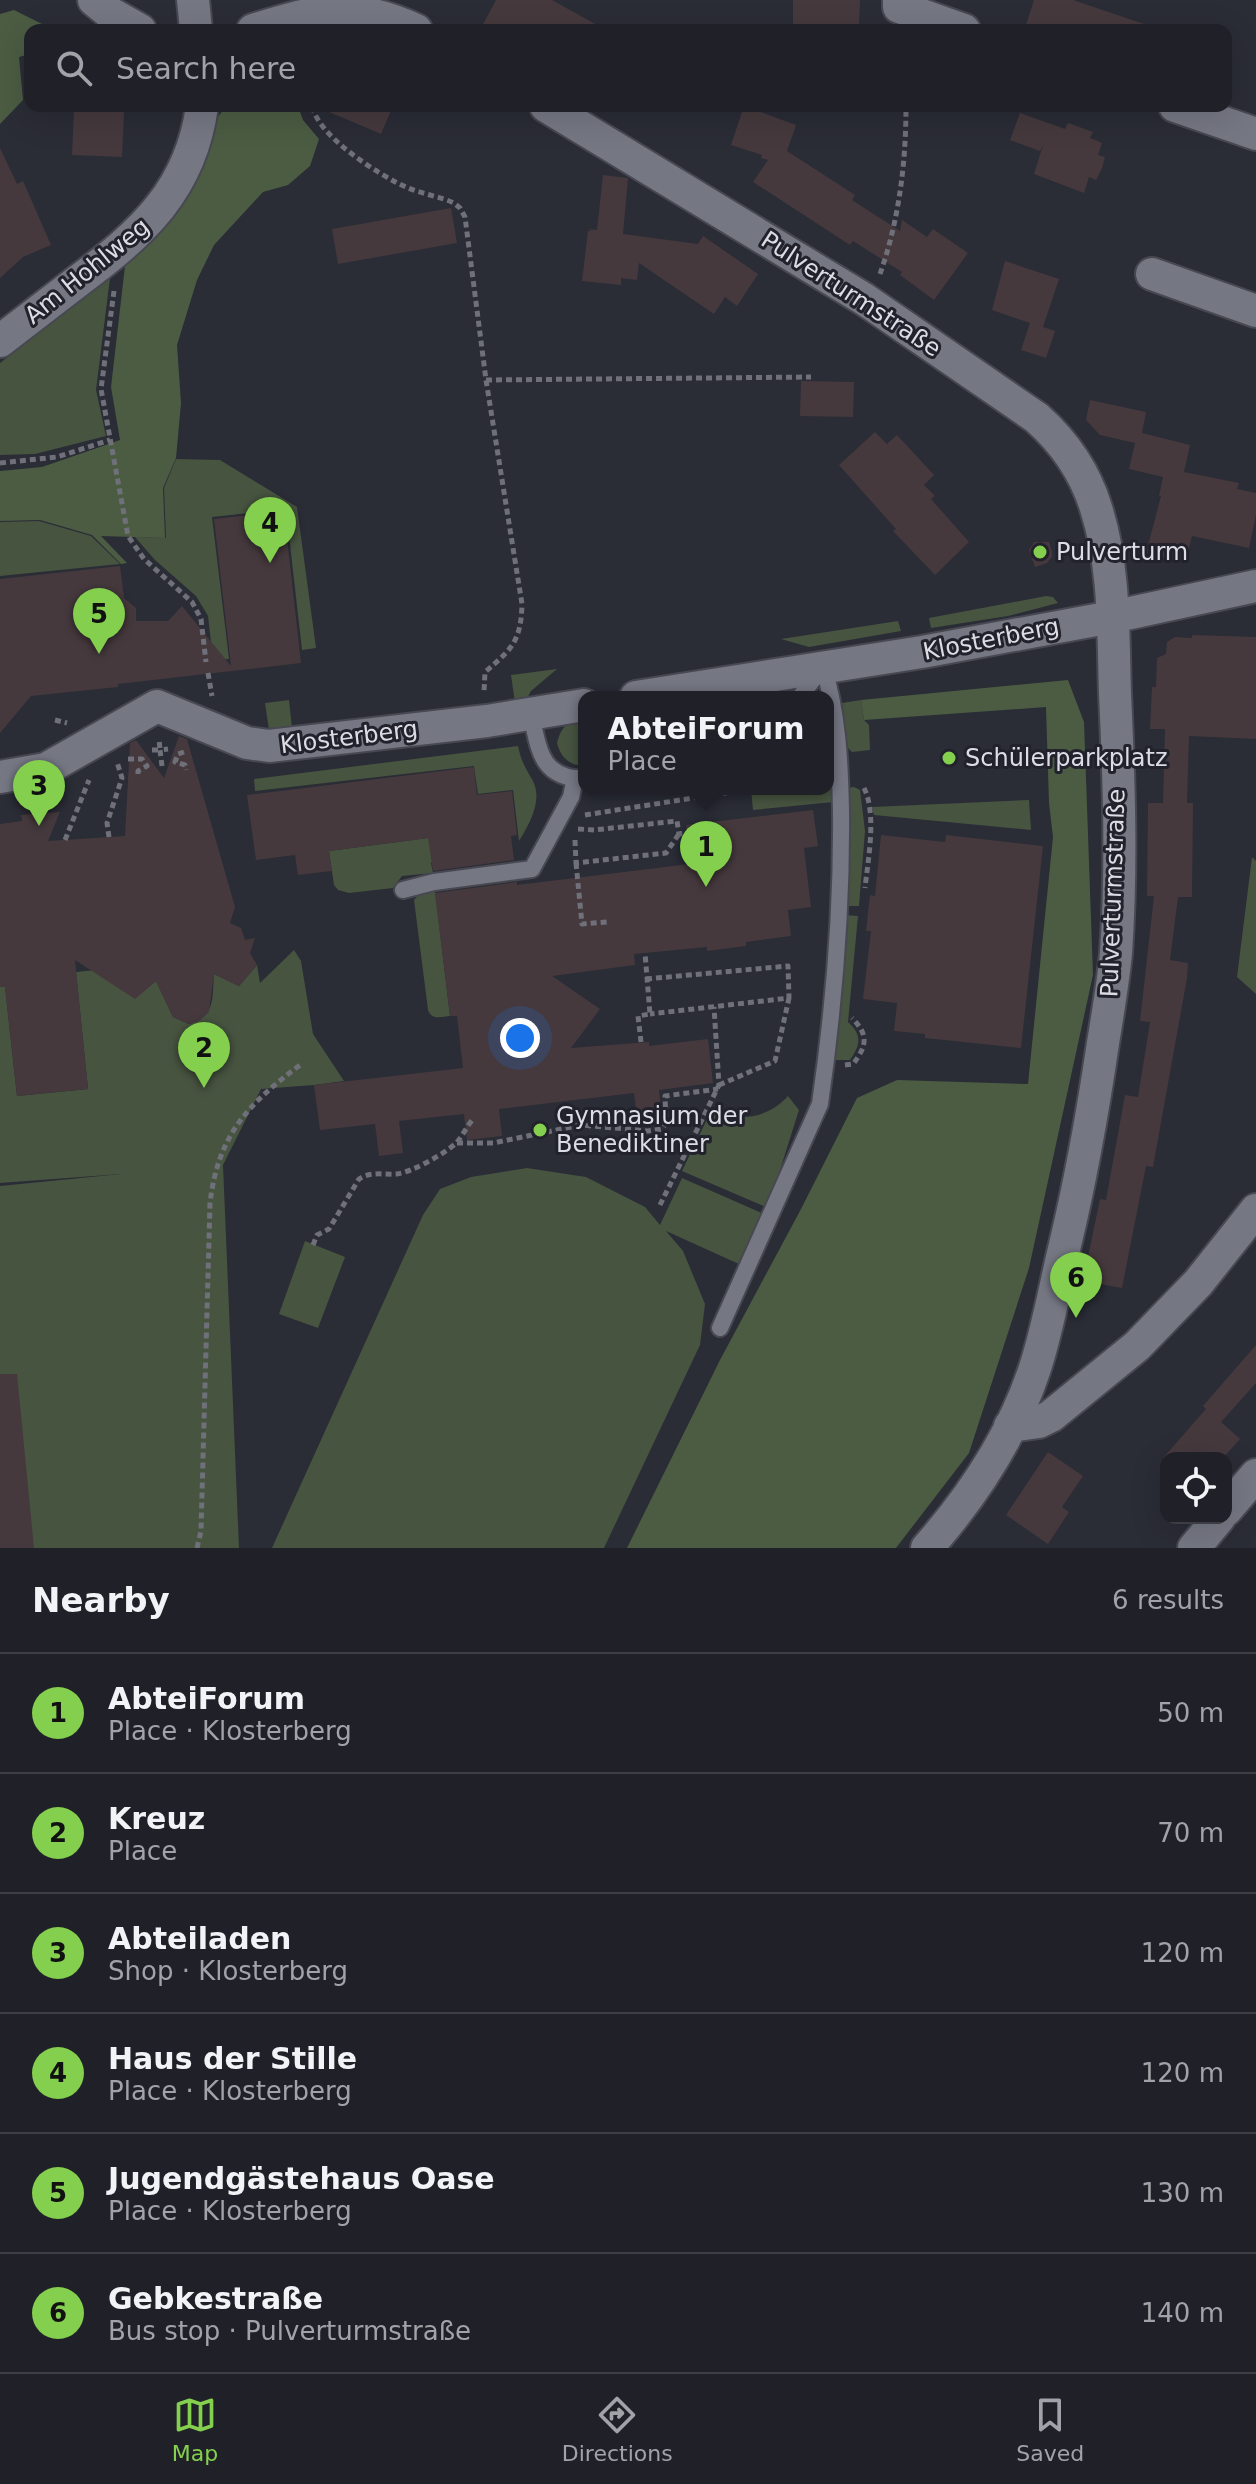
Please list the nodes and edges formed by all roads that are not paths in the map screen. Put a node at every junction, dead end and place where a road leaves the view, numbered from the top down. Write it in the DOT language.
graph roads {
  1 [pos="94,0"];
  2 [pos="193,0"];
  3 [pos="900,12"];
  4 [pos="411,18"];
  5 [pos="129,24"];
  6 [pos="195,24"];
  7 [pos="272,24"];
  8 [pos="943,24"];
  9 [pos="201,112"];
  10 [pos="556,112"];
  11 [pos="1192,112"];
  12 [pos="1256,134"];
  13 [pos="1152,274"];
  14 [pos="1256,311"];
  15 [pos="0,341"];
  16 [pos="1256,586"];
  17 [pos="1112,617"];
  18 [pos="823,666"];
  19 [pos="672,691"];
  20 [pos="804,691"];
  21 [pos="830,691"];
  22 [pos="578,706"];
  23 [pos="834,712"];
  24 [pos="531,714"];
  25 [pos="0,777"];
  26 [pos="578,778"];
  27 [pos="578,782"];
  28 [pos="403,890"];
  29 [pos="1256,1210"];
  30 [pos="720,1328"];
  31 [pos="1010,1426"];
  32 [pos="1256,1475"];
  33 [pos="1232,1503"];
  34 [pos="1214,1524"];
  35 [pos="927,1548"];
  36 [pos="1194,1548"];
  1 -- 5 [label="street"];
  2 -- 6 [label="street"];
  3 -- 8 [label="street"];
  4 -- 7 [label="street"];
  9 -- 15 [label="street, Am Hohlweg"];
  10 -- 17 [label="street, Pulverturmstraße"];
  11 -- 12 [label="street"];
  13 -- 14 [label="street"];
  16 -- 17 [label="street, Klosterberg"];
  17 -- 18 [label="street, Klosterberg"];
  17 -- 31 [label="street, Pulverturmstraße"];
  18 -- 19 [label="street, Klosterberg"];
  18 -- 20 [label="lane"];
  18 -- 21 [label="lane"];
  22 -- 24 [label="street, Klosterberg"];
  23 -- 30 [label="lane"];
  24 -- 25 [label="street, Klosterberg"];
  24 -- 26 [label="lane"];
  27 -- 28 [label="lane"];
  29 -- 31 [label="street"];
  31 -- 35 [label="street, Pulverturmstraße"];
  32 -- 33 [label="street"];
  34 -- 36 [label="street"];
}
